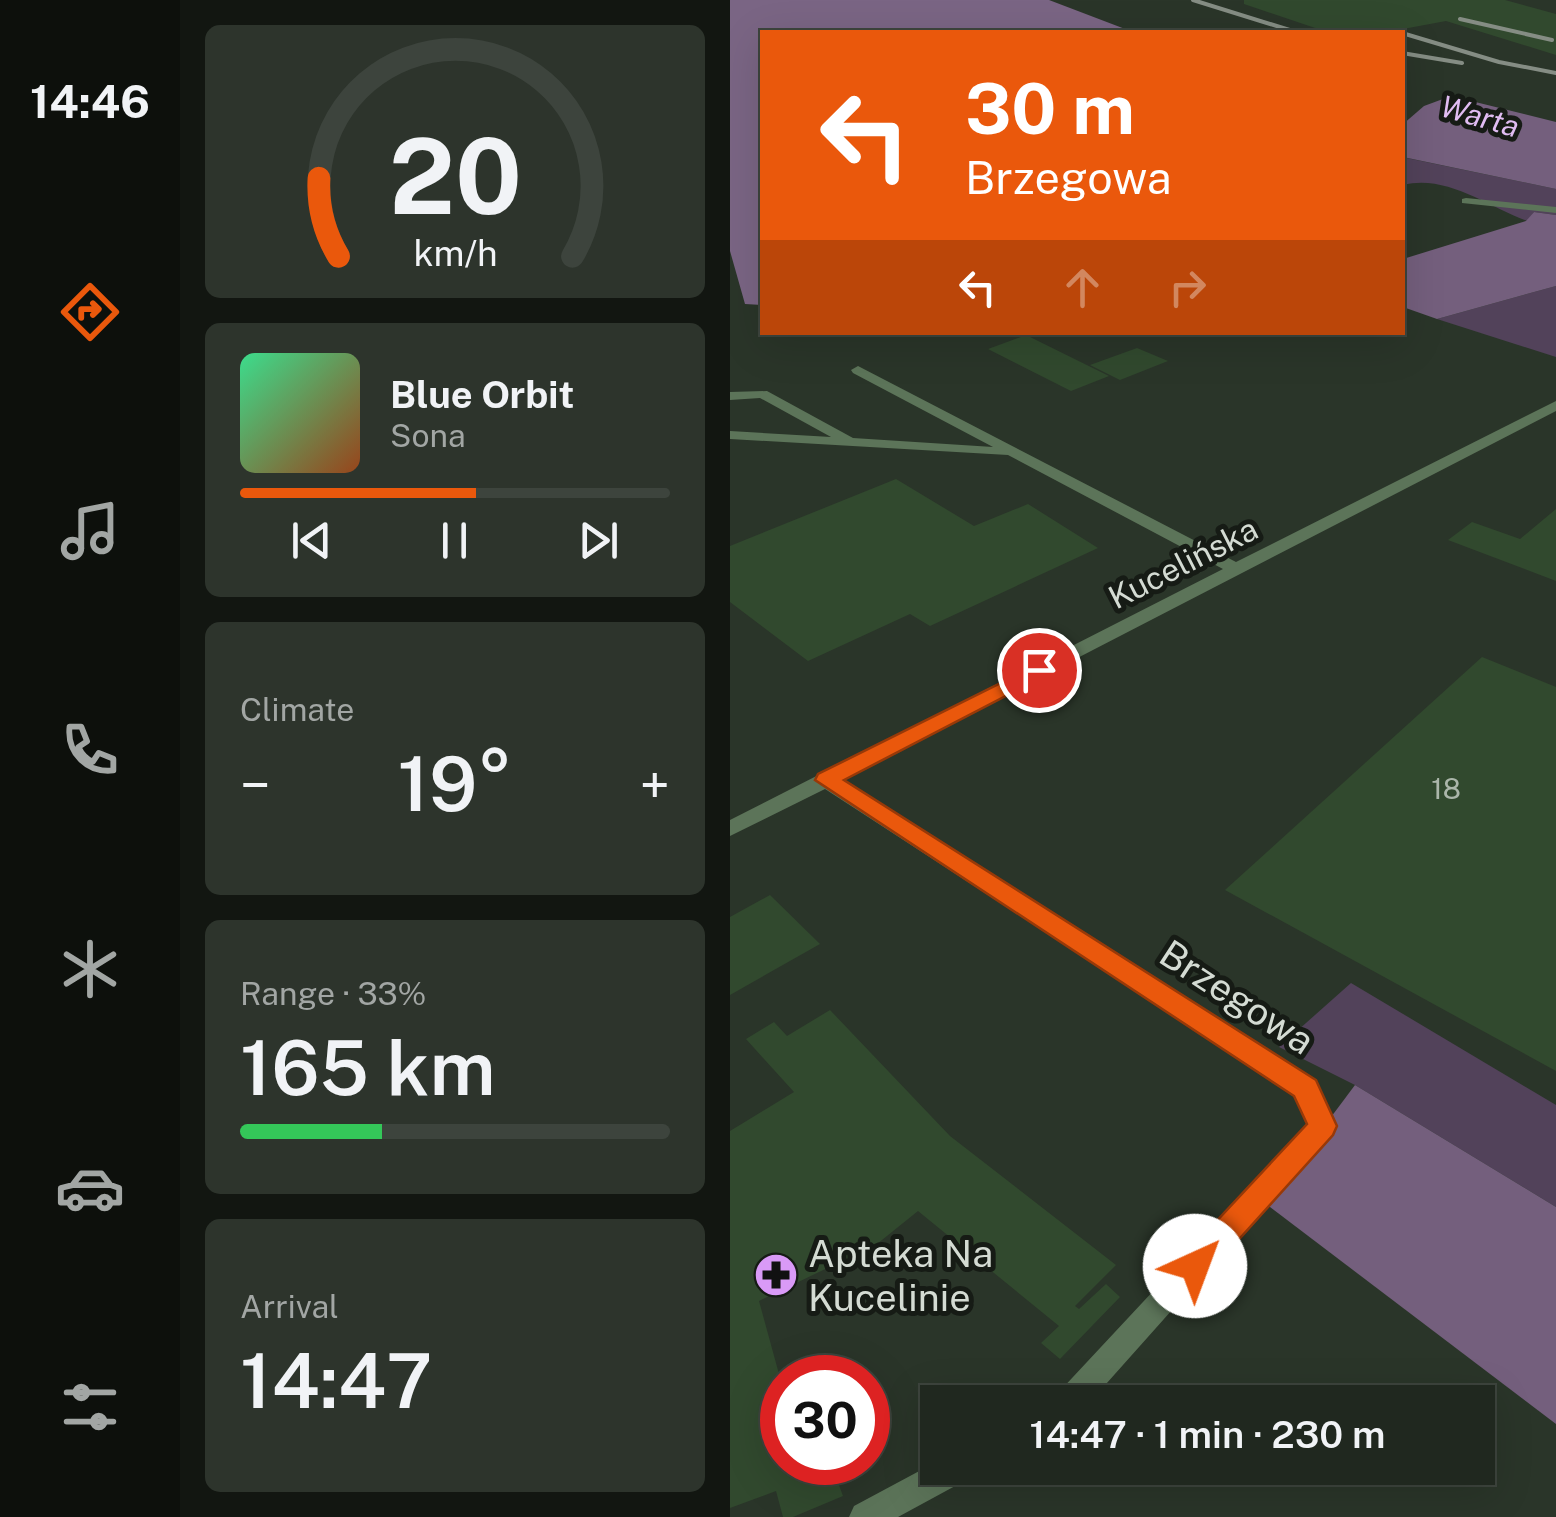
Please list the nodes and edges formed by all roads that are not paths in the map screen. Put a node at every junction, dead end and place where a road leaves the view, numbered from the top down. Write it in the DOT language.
graph roads {
  1 [pos="1466,200"];
  2 [pos="1556,210"];
  3 [pos="858,370"];
  4 [pos="730,396"];
  5 [pos="1556,405"];
  6 [pos="730,435"];
  7 [pos="852,442"];
  8 [pos="1010,452"];
  9 [pos="1236,569"];
  10 [pos="826,780"];
  11 [pos="730,829"];
  12 [pos="1086,1385"];
  13 [pos="925,1485"];
  14 [pos="865,1517"];
  1 -- 2 [label="street"];
  3 -- 8 [label="street"];
  4 -- 7 [label="street"];
  5 -- 9 [label="street, Kucelińska"];
  6 -- 7 [label="street"];
  7 -- 8 [label="street"];
  8 -- 9 [label="street"];
  9 -- 10 [label="street, Kucelińska"];
  10 -- 11 [label="street, Kucelińska"];
  10 -- 12 [label="street, Brzegowa"];
  13 -- 14 [label="street"];
}
